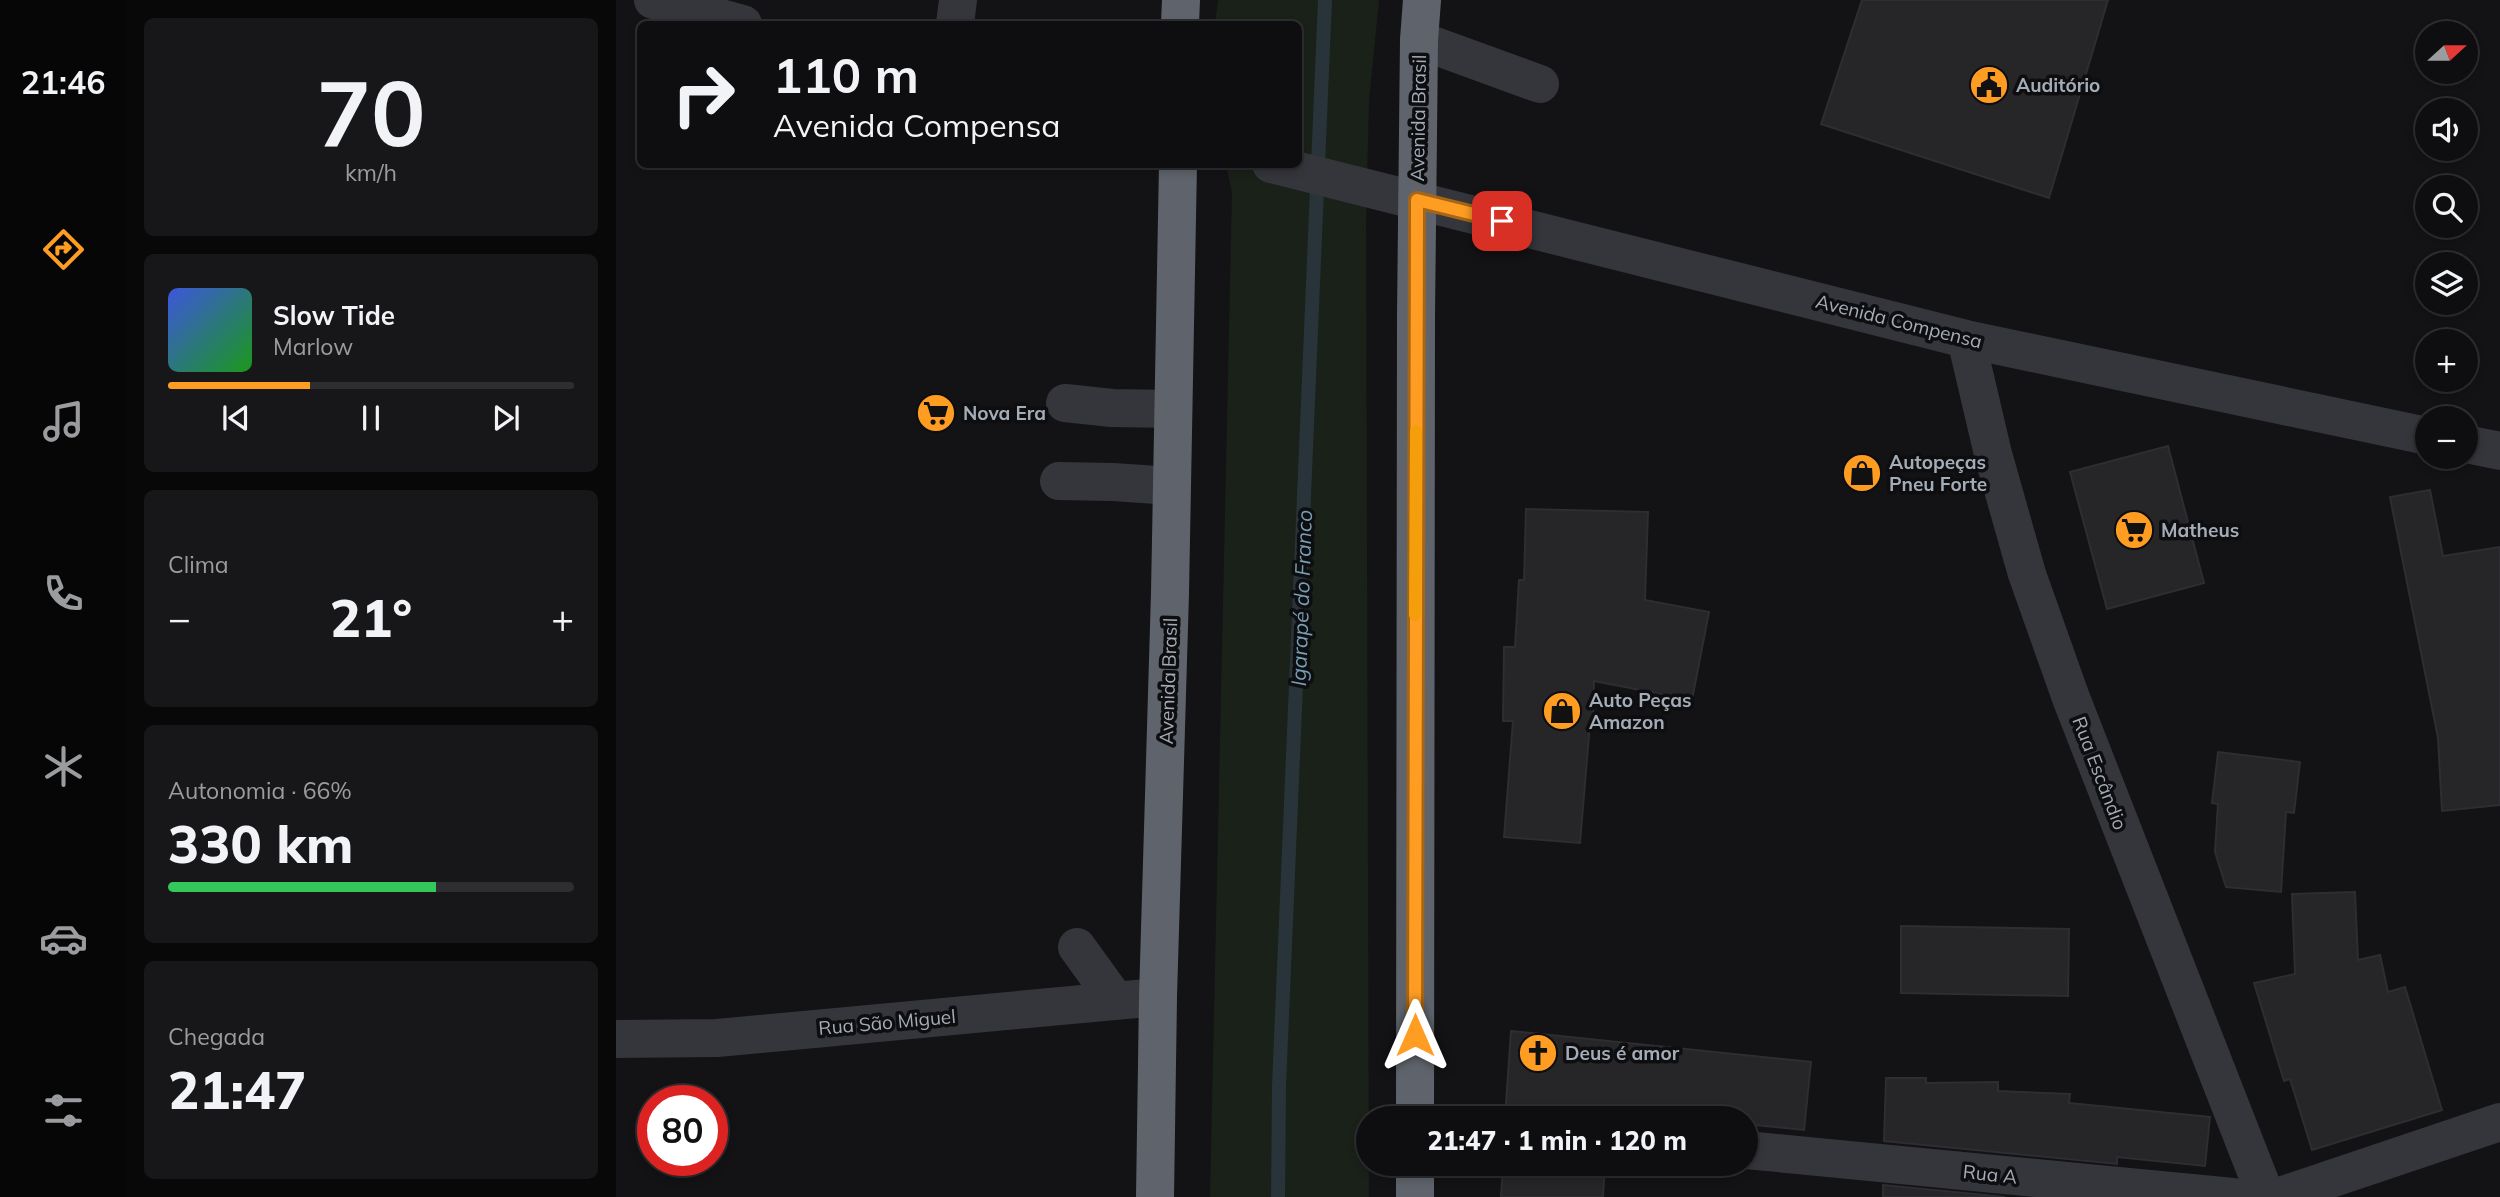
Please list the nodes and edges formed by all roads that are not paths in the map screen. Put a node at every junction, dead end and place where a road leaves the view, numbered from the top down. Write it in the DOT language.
graph roads {
  1 [pos="653,0"];
  2 [pos="958,0"];
  3 [pos="1181,0"];
  4 [pos="1422,0"];
  5 [pos="719,21"];
  6 [pos="955,21"];
  7 [pos="1180,21"];
  8 [pos="1419,40"];
  9 [pos="1540,84"];
  10 [pos="1178,168"];
  11 [pos="1286,168"];
  12 [pos="1417,200"];
  13 [pos="1966,339"];
  14 [pos="1065,403"];
  15 [pos="1173,409"];
  16 [pos="2415,433"];
  17 [pos="2478,446"];
  18 [pos="2500,451"];
  19 [pos="1059,481"];
  20 [pos="1172,486"];
  21 [pos="1077,947"];
  22 [pos="1158,997"];
  23 [pos="1116,1001"];
  24 [pos="616,1039"];
  25 [pos="1416,1106"];
  26 [pos="2500,1122"];
  27 [pos="1758,1151"];
  28 [pos="1415,1176"];
  29 [pos="1155,1197"];
  30 [pos="1415,1197"];
  31 [pos="2233,1197"];
  32 [pos="2266,1197"];
  33 [pos="2277,1197"];
  1 -- 5 [label="street"];
  2 -- 6 [label="street"];
  3 -- 7 [label="highway"];
  4 -- 8 [label="highway, Avenida Brasil"];
  8 -- 9 [label="street"];
  8 -- 12 [label="highway, Avenida Brasil"];
  10 -- 15 [label="highway, Avenida Brasil"];
  11 -- 12 [label="street, Avenida Compensa"];
  12 -- 13 [label="street, Avenida Compensa"];
  12 -- 25 [label="highway, Avenida Brasil"];
  13 -- 16 [label="street, Avenida Compensa"];
  13 -- 32 [label="street, Rua Escândio"];
  14 -- 15 [label="street"];
  15 -- 20 [label="highway, Avenida Brasil"];
  17 -- 18 [label="street"];
  19 -- 20 [label="street"];
  20 -- 22 [label="highway, Avenida Brasil"];
  21 -- 23 [label="street"];
  22 -- 23 [label="street, Rua São Miguel"];
  22 -- 29 [label="highway, Avenida Brasil"];
  23 -- 24 [label="street, Rua São Miguel"];
  26 -- 33 [label="street"];
  27 -- 31 [label="street, Rua A"];
  28 -- 30 [label="highway"];
}
